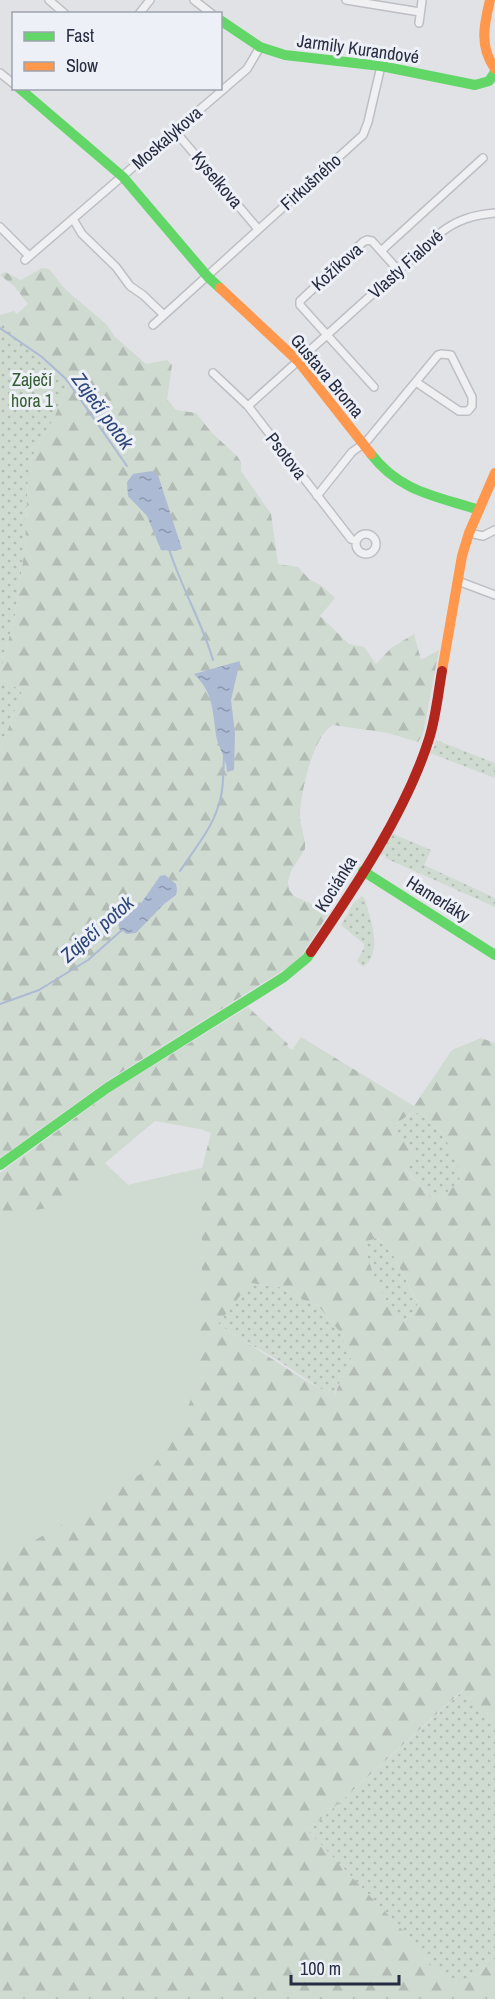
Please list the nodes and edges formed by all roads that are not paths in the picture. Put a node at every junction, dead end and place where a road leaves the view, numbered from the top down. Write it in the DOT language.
graph roads {
  1 [pos="49,0"];
  2 [pos="150,0"];
  3 [pos="194,0"];
  4 [pos="346,0"];
  5 [pos="490,0"];
  6 [pos="422,1"];
  7 [pos="63,12"];
  8 [pos="140,12"];
  9 [pos="209,12"];
  10 [pos="420,12"];
  11 [pos="222,21"];
  12 [pos="419,22"];
  13 [pos="260,47"];
  14 [pos="381,66"];
  15 [pos="495,71"];
  16 [pos="0,73"];
  17 [pos="12,82"];
  18 [pos="21,90"];
  19 [pos="175,131"];
  20 [pos="483,158"];
  21 [pos="123,177"];
  22 [pos="495,213"];
  23 [pos="73,219"];
  24 [pos="0,227"];
  25 [pos="258,229"];
  26 [pos="381,250"];
  27 [pos="399,271"];
  28 [pos="208,277"];
  29 [pos="164,315"];
  30 [pos="153,325"];
  31 [pos="327,335"];
  32 [pos="298,361"];
  33 [pos="213,373"];
  34 [pos="416,382"];
  35 [pos="374,387"];
  36 [pos="248,406"];
  37 [pos="362,445"];
  38 [pos="495,473"];
  39 [pos="317,496"];
  40 [pos="478,510"];
  41 [pos="495,530"];
  42 [pos="468,533"];
  43 [pos="356,541"];
  44 [pos="458,580"];
  45 [pos="495,595"];
  46 [pos="363,871"];
  47 [pos="495,955"];
  48 [pos="0,1165"];
  1 -- 7 [label="street"];
  2 -- 8 [label="street"];
  3 -- 9 [label="street"];
  4 -- 10 [label="street"];
  5 -- 15 [label="street"];
  6 -- 10 [label="street"];
  10 -- 12 [label="street"];
  11 -- 13 [label="street, Jarmily Kurandové"];
  13 -- 14 [label="street, Jarmily Kurandové"];
  13 -- 19 [label="street, Moskalykova"];
  14 -- 15 [label="street, Jarmily Kurandové"];
  14 -- 25 [label="street, Firkušného"];
  16 -- 17 [label="street"];
  18 -- 21 [label="street, Gustava Broma"];
  19 -- 21 [label="street, Moskalykova"];
  19 -- 25 [label="street, Kyselkova"];
  20 -- 26 [label="street, Kožíkova"];
  21 -- 23 [label="street"];
  21 -- 28 [label="street, Gustava Broma"];
  22 -- 27 [label="street, Vlasty Fialové"];
  23 -- 24 [label="street"];
  23 -- 29 [label="street"];
  25 -- 28 [label="street, Firkušného"];
  26 -- 27 [label="street, Kožíkova"];
  26 -- 31 [label="street, Kožíkova"];
  27 -- 31 [label="street, Vlasty Fialové"];
  28 -- 29 [label="street"];
  28 -- 32 [label="street, Gustava Broma"];
  29 -- 30 [label="street"];
  31 -- 32 [label="street, Vlasty Fialové"];
  31 -- 35 [label="street"];
  32 -- 36 [label="street, Vlasty Fialové"];
  32 -- 37 [label="street, Gustava Broma"];
  33 -- 36 [label="street, Psotova"];
  34 -- 34 [label="street"];
  34 -- 37 [label="street"];
  36 -- 39 [label="street, Psotova"];
  37 -- 39 [label="street"];
  37 -- 40 [label="street, Gustava Broma"];
  38 -- 40 [label="street, Kociánka"];
  39 -- 43 [label="street, Psotova"];
  40 -- 42 [label="street, Kociánka"];
  41 -- 42 [label="street"];
  42 -- 44 [label="street, Kociánka"];
  44 -- 45 [label="street"];
  44 -- 46 [label="street, Kociánka"];
  46 -- 47 [label="street, Hamerláky"];
  46 -- 48 [label="street, Kociánka"];
}
